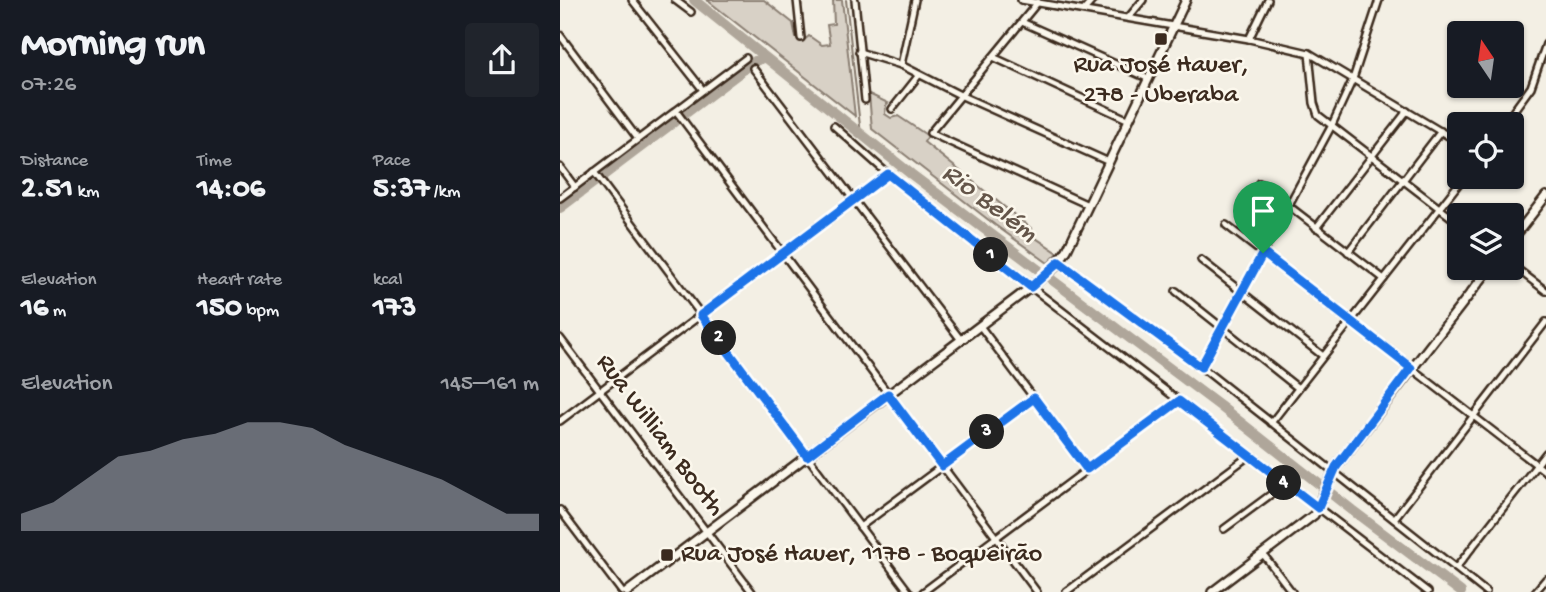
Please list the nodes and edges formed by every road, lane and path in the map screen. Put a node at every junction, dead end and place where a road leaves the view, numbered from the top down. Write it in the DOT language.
graph roads {
  1 [pos="632,0"];
  2 [pos="675,0"];
  3 [pos="797,0"];
  4 [pos="855,0"];
  5 [pos="915,0"];
  6 [pos="1021,0"];
  7 [pos="1093,0"];
  8 [pos="1143,0"];
  9 [pos="1186,0"];
  10 [pos="1268,0"];
  11 [pos="1379,0"];
  12 [pos="1039,1"];
  13 [pos="1084,10"];
  14 [pos="691,12"];
  15 [pos="1128,18"];
  16 [pos="1022,22"];
  17 [pos="1175,25"];
  18 [pos="560,35"];
  19 [pos="800,38"];
  20 [pos="1249,39"];
  21 [pos="1546,44"];
  22 [pos="859,52"];
  23 [pos="1309,53"];
  24 [pos="993,57"];
  25 [pos="746,58"];
  26 [pos="901,65"];
  27 [pos="753,68"];
  28 [pos="919,75"];
  29 [pos="1149,79"];
  30 [pos="1353,79"];
  31 [pos="703,90"];
  32 [pos="962,96"];
  33 [pos="865,100"];
  34 [pos="892,109"];
  35 [pos="1406,111"];
  36 [pos="1513,112"];
  37 [pos="677,113"];
  38 [pos="1129,120"];
  39 [pos="834,125"];
  40 [pos="1331,127"];
  41 [pos="1441,131"];
  42 [pos="1447,135"];
  43 [pos="638,139"];
  44 [pos="1372,158"];
  45 [pos="1108,162"];
  46 [pos="560,167"];
  47 [pos="596,174"];
  48 [pos="888,174"];
  49 [pos="1403,181"];
  50 [pos="1259,183"];
  51 [pos="575,187"];
  52 [pos="1455,189"];
  53 [pos="1546,196"];
  54 [pos="560,198"];
  55 [pos="854,200"];
  56 [pos="1088,205"];
  57 [pos="1288,206"];
  58 [pos="1439,209"];
  59 [pos="1447,215"];
  60 [pos="1524,224"];
  61 [pos="1226,225"];
  62 [pos="1316,228"];
  63 [pos="1348,251"];
  64 [pos="783,253"];
  65 [pos="1263,253"];
  66 [pos="1201,260"];
  67 [pos="1057,264"];
  68 [pos="1524,274"];
  69 [pos="1384,279"];
  70 [pos="1481,280"];
  71 [pos="1033,286"];
  72 [pos="1176,291"];
  73 [pos="1546,291"];
  74 [pos="1241,293"];
  75 [pos="701,315"];
  76 [pos="1351,320"];
  77 [pos="1546,322"];
  78 [pos="980,326"];
  79 [pos="1222,328"];
  80 [pos="560,338"];
  81 [pos="961,340"];
  82 [pos="1323,356"];
  83 [pos="1201,367"];
  84 [pos="1411,368"];
  85 [pos="1298,388"];
  86 [pos="600,391"];
  87 [pos="888,394"];
  88 [pos="1034,398"];
  89 [pos="1179,401"];
  90 [pos="1473,417"];
  91 [pos="560,421"];
  92 [pos="1271,423"];
  93 [pos="1546,453"];
  94 [pos="1250,455"];
  95 [pos="807,456"];
  96 [pos="1536,465"];
  97 [pos="942,466"];
  98 [pos="1087,469"];
  99 [pos="1546,472"];
  100 [pos="1332,473"];
  101 [pos="1285,484"];
  102 [pos="1319,506"];
  103 [pos="560,509"];
  104 [pos="1394,519"];
  105 [pos="860,527"];
  106 [pos="1224,528"];
  107 [pos="706,532"];
  108 [pos="996,537"];
  109 [pos="1263,554"];
  110 [pos="1456,568"];
  111 [pos="1546,579"];
  112 [pos="624,592"];
  113 [pos="752,592"];
  114 [pos="909,592"];
  115 [pos="923,592"];
  116 [pos="1037,592"];
  117 [pos="1066,592"];
  118 [pos="1212,592"];
  119 [pos="1292,592"];
  120 [pos="1429,592"];
  121 [pos="1486,592"];
  122 [pos="1535,592"];
  1 -- 31 [label="street"];
  2 -- 14 [label="street"];
  3 -- 19 [label="street"];
  4 -- 22 [label="street"];
  5 -- 26 [label="street"];
  6 -- 12 [label="street"];
  7 -- 13 [label="street"];
  8 -- 15 [label="street"];
  9 -- 17 [label="main road"];
  10 -- 20 [label="street"];
  11 -- 30 [label="street"];
  12 -- 13 [label="street"];
  12 -- 16 [label="street"];
  13 -- 15 [label="street"];
  15 -- 17 [label="street"];
  16 -- 24 [label="street"];
  16 -- 29 [label="street"];
  17 -- 20 [label="street"];
  17 -- 29 [label="main road"];
  18 -- 43 [label="street"];
  20 -- 23 [label="street"];
  21 -- 36 [label="street"];
  22 -- 26 [label="street"];
  22 -- 33 [label="street"];
  23 -- 30 [label="street"];
  23 -- 40 [label="street"];
  24 -- 32 [label="street"];
  24 -- 38 [label="street"];
  25 -- 31 [label="street"];
  26 -- 28 [label="street"];
  27 -- 55 [label="street"];
  28 -- 32 [label="street"];
  28 -- 34 [label="street"];
  29 -- 38 [label="main road"];
  30 -- 35 [label="street"];
  30 -- 40 [label="street"];
  31 -- 37 [label="street"];
  32 -- 45 [label="street"];
  32 -- 56 [label="street"];
  35 -- 41 [label="street"];
  35 -- 44 [label="street"];
  37 -- 43 [label="street"];
  37 -- 64 [label="street"];
  38 -- 45 [label="main road"];
  39 -- 48 [label="street"];
  40 -- 44 [label="street"];
  40 -- 57 [label="street"];
  41 -- 42 [label="street"];
  41 -- 49 [label="street"];
  43 -- 47 [label="street"];
  44 -- 49 [label="street"];
  44 -- 62 [label="street"];
  45 -- 56 [label="main road"];
  46 -- 51 [label="street"];
  47 -- 51 [label="street"];
  47 -- 75 [label="street"];
  48 -- 55 [label="street"];
  48 -- 71 [label="street"];
  49 -- 58 [label="street"];
  49 -- 63 [label="street"];
  50 -- 57 [label="street"];
  51 -- 54 [label="street"];
  52 -- 58 [label="street"];
  53 -- 60 [label="main road"];
  55 -- 64 [label="street"];
  55 -- 81 [label="street"];
  56 -- 67 [label="main road"];
  57 -- 62 [label="street"];
  57 -- 65 [label="street"];
  58 -- 59 [label="street"];
  58 -- 69 [label="street"];
  61 -- 65 [label="street"];
  62 -- 63 [label="street"];
  63 -- 69 [label="street"];
  64 -- 75 [label="street"];
  64 -- 87 [label="street"];
  65 -- 74 [label="street"];
  65 -- 76 [label="street"];
  66 -- 74 [label="street"];
  67 -- 71 [label="main road"];
  67 -- 83 [label="street"];
  68 -- 73 [label="street"];
  69 -- 76 [label="street"];
  70 -- 84 [label="main road"];
  71 -- 78 [label="main road"];
  71 -- 89 [label="street"];
  72 -- 79 [label="street"];
  74 -- 79 [label="street"];
  74 -- 82 [label="street"];
  75 -- 86 [label="street"];
  75 -- 95 [label="street"];
  76 -- 82 [label="street"];
  76 -- 84 [label="street"];
  77 -- 90 [label="street"];
  78 -- 81 [label="main road"];
  78 -- 88 [label="street"];
  79 -- 83 [label="street"];
  79 -- 85 [label="street"];
  80 -- 86 [label="street, Rua William Booth"];
  81 -- 87 [label="main road"];
  82 -- 85 [label="street"];
  83 -- 92 [label="street"];
  84 -- 90 [label="street"];
  84 -- 100 [label="main road"];
  85 -- 92 [label="street"];
  86 -- 91 [label="street"];
  86 -- 107 [label="street, Rua William Booth"];
  87 -- 95 [label="main road"];
  87 -- 97 [label="street"];
  88 -- 97 [label="street"];
  88 -- 98 [label="street"];
  89 -- 94 [label="street"];
  89 -- 98 [label="street"];
  90 -- 96 [label="street"];
  90 -- 104 [label="street"];
  92 -- 100 [label="street"];
  93 -- 96 [label="street"];
  94 -- 101 [label="street"];
  94 -- 117 [label="street"];
  95 -- 105 [label="street"];
  95 -- 107 [label="main road"];
  96 -- 99 [label="street"];
  96 -- 110 [label="street"];
  97 -- 105 [label="street"];
  97 -- 108 [label="street"];
  98 -- 108 [label="street"];
  100 -- 102 [label="main road"];
  100 -- 104 [label="street"];
  101 -- 102 [label="street"];
  101 -- 106 [label="street"];
  102 -- 109 [label="main road"];
  102 -- 120 [label="street"];
  103 -- 112 [label="street"];
  104 -- 110 [label="street"];
  105 -- 114 [label="street"];
  107 -- 112 [label="main road"];
  107 -- 113 [label="street, Rua William Booth"];
  108 -- 115 [label="street"];
  108 -- 116 [label="street"];
  109 -- 118 [label="main road"];
  109 -- 119 [label="street"];
  110 -- 121 [label="street"];
  111 -- 122 [label="street"];
}
